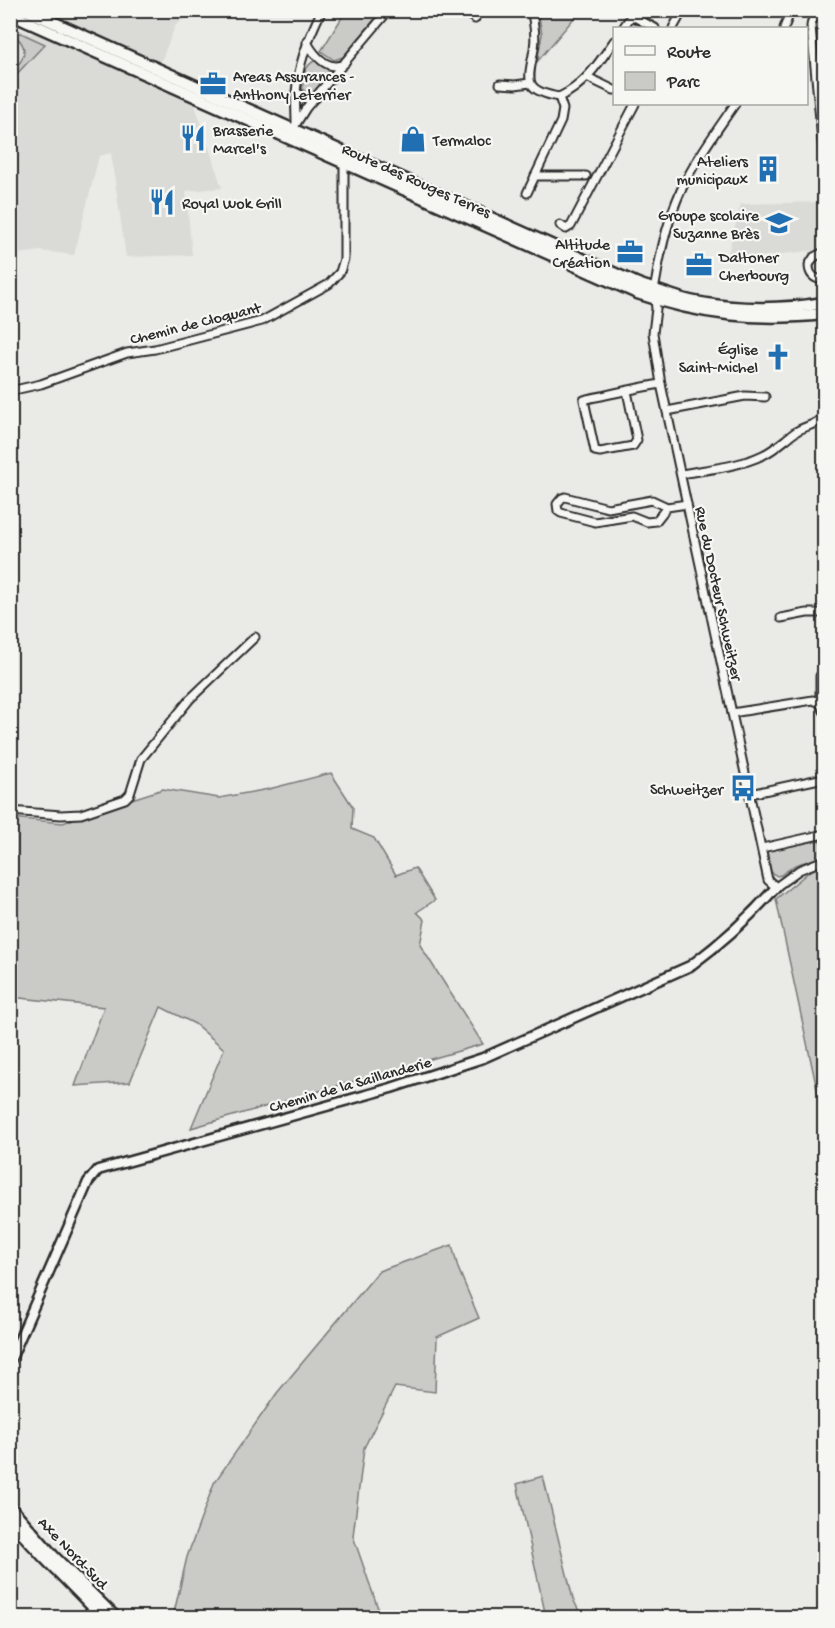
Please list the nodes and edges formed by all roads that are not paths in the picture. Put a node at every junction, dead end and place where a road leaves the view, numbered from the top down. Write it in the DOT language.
graph roads {
  1 [pos="26,10"];
  2 [pos="322,10"];
  3 [pos="389,10"];
  4 [pos="463,10"];
  5 [pos="531,10"];
  6 [pos="683,10"];
  7 [pos="791,10"];
  8 [pos="822,10"];
  9 [pos="633,13"];
  10 [pos="10,14"];
  11 [pos="475,19"];
  12 [pos="624,27"];
  13 [pos="654,27"];
  14 [pos="674,27"];
  15 [pos="784,27"];
  16 [pos="307,42"];
  17 [pos="613,44"];
  18 [pos="317,57"];
  19 [pos="327,63"];
  20 [pos="344,64"];
  21 [pos="300,71"];
  22 [pos="587,77"];
  23 [pos="331,79"];
  24 [pos="530,83"];
  25 [pos="500,84"];
  26 [pos="613,89"];
  27 [pos="296,92"];
  28 [pos="559,97"];
  29 [pos="315,98"];
  30 [pos="634,105"];
  31 [pos="734,105"];
  32 [pos="292,130"];
  33 [pos="825,161"];
  34 [pos="344,162"];
  35 [pos="535,176"];
  36 [pos="585,176"];
  37 [pos="527,193"];
  38 [pos="560,225"];
  39 [pos="825,252"];
  40 [pos="825,280"];
  41 [pos="655,295"];
  42 [pos="825,303"];
  43 [pos="825,314"];
  44 [pos="661,384"];
  45 [pos="10,391"];
  46 [pos="627,391"];
  47 [pos="765,397"];
  48 [pos="667,411"];
  49 [pos="825,415"];
  50 [pos="681,474"];
  51 [pos="687,504"];
  52 [pos="667,507"];
  53 [pos="825,614"];
  54 [pos="781,618"];
  55 [pos="255,637"];
  56 [pos="820,676"];
  57 [pos="820,703"];
  58 [pos="825,711"];
  59 [pos="732,713"];
  60 [pos="825,778"];
  61 [pos="750,794"];
  62 [pos="10,811"];
  63 [pos="825,834"];
  64 [pos="762,848"];
  65 [pos="825,860"];
  66 [pos="776,887"];
  67 [pos="10,1361"];
  68 [pos="10,1507"];
  69 [pos="10,1520"];
  70 [pos="104,1617"];
  71 [pos="116,1617"];
  1 -- 32 [label="main road, Route des Rouges Terres"];
  2 -- 16 [label="street"];
  3 -- 20 [label="street"];
  4 -- 11 [label="street"];
  5 -- 24 [label="street"];
  6 -- 14 [label="street"];
  7 -- 15 [label="street"];
  8 -- 33 [label="street"];
  9 -- 12 [label="street"];
  9 -- 13 [label="street"];
  10 -- 32 [label="main road, Route des Rouges Terres"];
  16 -- 18 [label="street"];
  16 -- 21 [label="street"];
  17 -- 22 [label="street"];
  18 -- 19 [label="street"];
  18 -- 21 [label="street"];
  19 -- 20 [label="street"];
  19 -- 23 [label="street"];
  20 -- 23 [label="street"];
  21 -- 27 [label="street"];
  22 -- 26 [label="street"];
  22 -- 28 [label="street"];
  23 -- 29 [label="street"];
  24 -- 25 [label="street"];
  24 -- 28 [label="street"];
  27 -- 29 [label="street"];
  27 -- 32 [label="street"];
  28 -- 35 [label="street"];
  29 -- 32 [label="street"];
  30 -- 38 [label="street"];
  31 -- 41 [label="street, Rue du Docteur Schweitzer"];
  32 -- 34 [label="main road, Route des Rouges Terres"];
  32 -- 41 [label="main road, Route des Rouges Terres"];
  34 -- 41 [label="main road, Route des Rouges Terres"];
  34 -- 45 [label="street, Chemin de Cloquant"];
  35 -- 36 [label="street"];
  35 -- 37 [label="street"];
  39 -- 40 [label="street"];
  41 -- 42 [label="main road, Route des Rouges Terres"];
  41 -- 43 [label="main road, Route des Rouges Terres"];
  41 -- 44 [label="street, Rue du Docteur Schweitzer"];
  44 -- 46 [label="street"];
  44 -- 48 [label="street, Rue du Docteur Schweitzer"];
  46 -- 46 [label="street"];
  47 -- 48 [label="street"];
  48 -- 50 [label="street, Rue du Docteur Schweitzer"];
  49 -- 50 [label="street"];
  50 -- 51 [label="street, Rue du Docteur Schweitzer"];
  51 -- 52 [label="street"];
  51 -- 59 [label="street, Rue du Docteur Schweitzer"];
  52 -- 52 [label="street"];
  53 -- 54 [label="street"];
  55 -- 62 [label="street"];
  56 -- 57 [label="street"];
  57 -- 58 [label="street"];
  57 -- 59 [label="street"];
  59 -- 61 [label="street, Rue du Docteur Schweitzer"];
  60 -- 61 [label="street"];
  61 -- 64 [label="street, Rue du Docteur Schweitzer"];
  63 -- 64 [label="street"];
  64 -- 66 [label="street, Rue du Docteur Schweitzer"];
  65 -- 66 [label="street"];
  66 -- 67 [label="street, Chemin de la Saillanderie"];
  68 -- 71 [label="main road, Axe Nord-Sud"];
  69 -- 70 [label="main road, Axe Nord-Sud"];
}
